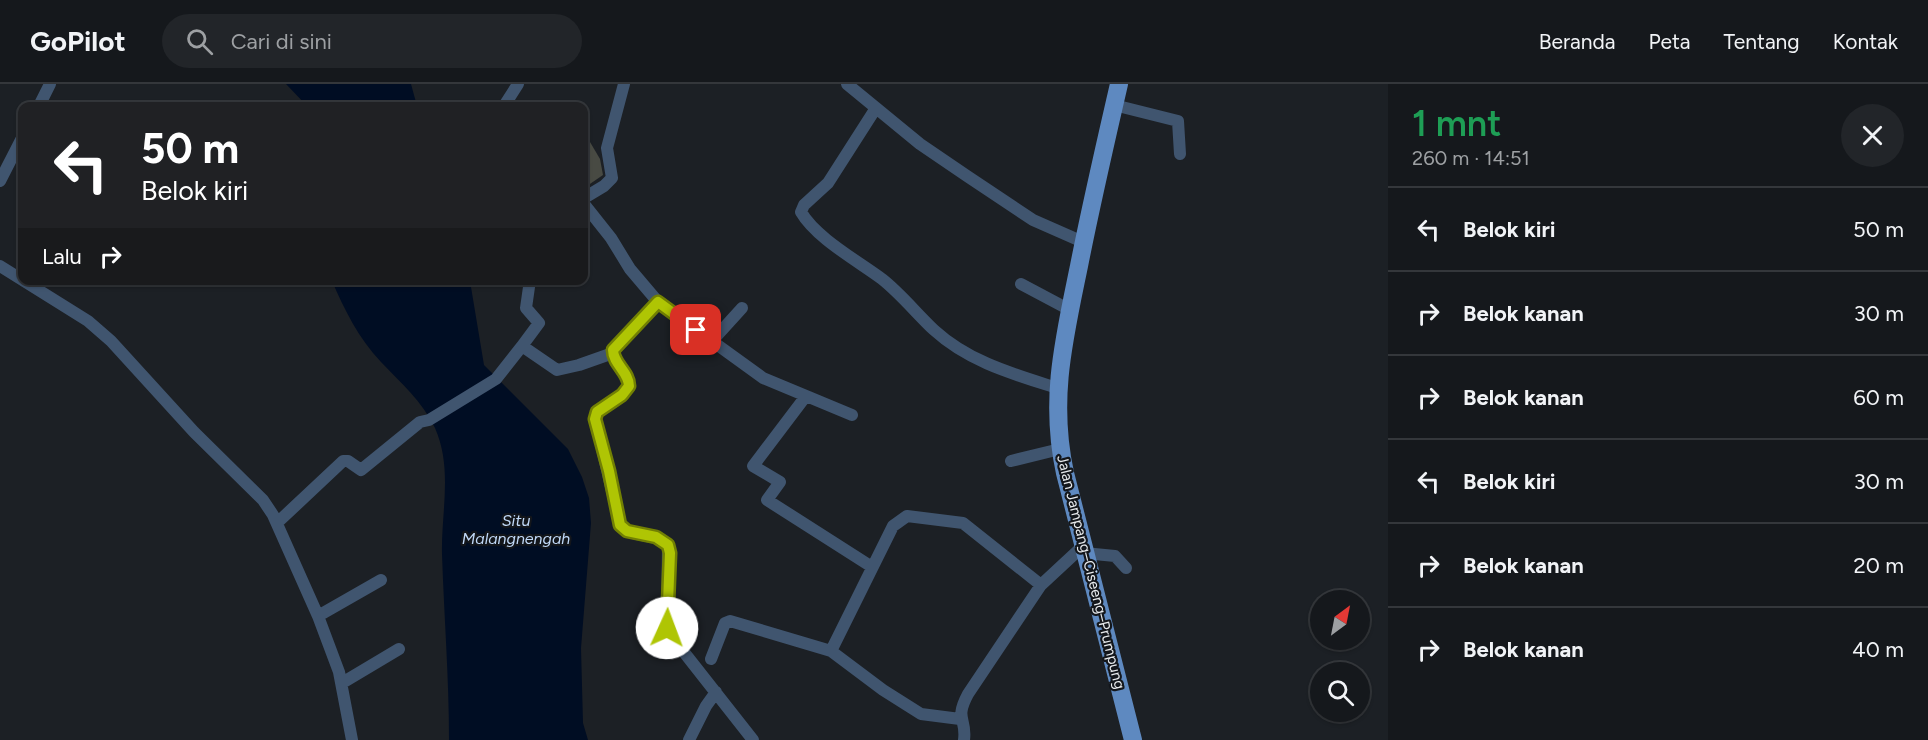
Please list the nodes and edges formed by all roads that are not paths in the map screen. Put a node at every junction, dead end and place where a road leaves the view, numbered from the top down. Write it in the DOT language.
graph roads {
  1 [pos="50,84"];
  2 [pos="518,84"];
  3 [pos="624,84"];
  4 [pos="847,84"];
  5 [pos="1119,84"];
  6 [pos="41,102"];
  7 [pos="507,102"];
  8 [pos="1114,105"];
  9 [pos="876,108"];
  10 [pos="18,146"];
  11 [pos="1180,154"];
  12 [pos="0,181"];
  13 [pos="588,200"];
  14 [pos="588,208"];
  15 [pos="1083,242"];
  16 [pos="0,266"];
  17 [pos="18,277"];
  18 [pos="1021,284"];
  19 [pos="30,285"];
  20 [pos="529,285"];
  21 [pos="658,302"];
  22 [pos="742,308"];
  23 [pos="1070,310"];
  24 [pos="712,341"];
  25 [pos="522,346"];
  26 [pos="613,353"];
  27 [pos="1057,388"];
  28 [pos="806,396"];
  29 [pos="852,416"];
  30 [pos="1060,449"];
  31 [pos="1011,461"];
  32 [pos="277,523"];
  33 [pos="1084,550"];
  34 [pos="872,567"];
  35 [pos="1126,568"];
  36 [pos="381,580"];
  37 [pos="1041,585"];
  38 [pos="318,616"];
  39 [pos="399,649"];
  40 [pos="831,651"];
  41 [pos="711,659"];
  42 [pos="342,683"];
  43 [pos="716,692"];
  44 [pos="960,719"];
  45 [pos="352,740"];
  46 [pos="689,740"];
  47 [pos="753,740"];
  48 [pos="964,740"];
  49 [pos="1133,740"];
  1 -- 6 [label="street"];
  2 -- 7 [label="street"];
  3 -- 13 [label="street"];
  4 -- 9 [label="street"];
  5 -- 8 [label="main road, Jalan Jampang–Ciseeng–Prumpung"];
  8 -- 11 [label="street"];
  8 -- 15 [label="main road, Jalan Jampang–Ciseeng–Prumpung"];
  9 -- 15 [label="street"];
  9 -- 27 [label="street"];
  10 -- 12 [label="street"];
  14 -- 21 [label="street"];
  15 -- 23 [label="main road, Jalan Jampang–Ciseeng–Prumpung"];
  16 -- 17 [label="street"];
  18 -- 23 [label="street"];
  19 -- 32 [label="street"];
  20 -- 25 [label="street"];
  21 -- 24 [label="street"];
  21 -- 26 [label="street"];
  22 -- 24 [label="street"];
  23 -- 27 [label="main road, Jalan Jampang–Ciseeng–Prumpung"];
  24 -- 28 [label="street"];
  25 -- 26 [label="street"];
  25 -- 32 [label="street"];
  26 -- 43 [label="street"];
  27 -- 30 [label="main road, Jalan Jampang–Ciseeng–Prumpung"];
  28 -- 29 [label="street"];
  28 -- 34 [label="street"];
  30 -- 31 [label="street"];
  30 -- 33 [label="main road, Jalan Jampang–Ciseeng–Prumpung"];
  32 -- 38 [label="street"];
  33 -- 35 [label="street"];
  33 -- 37 [label="street"];
  33 -- 49 [label="main road, Jalan Jampang–Ciseeng–Prumpung"];
  34 -- 37 [label="street"];
  34 -- 40 [label="street"];
  36 -- 38 [label="street"];
  37 -- 44 [label="street"];
  38 -- 42 [label="street"];
  39 -- 42 [label="street"];
  40 -- 41 [label="street"];
  40 -- 44 [label="street"];
  42 -- 45 [label="street"];
  43 -- 46 [label="street"];
  43 -- 47 [label="street"];
  44 -- 48 [label="street"];
}
